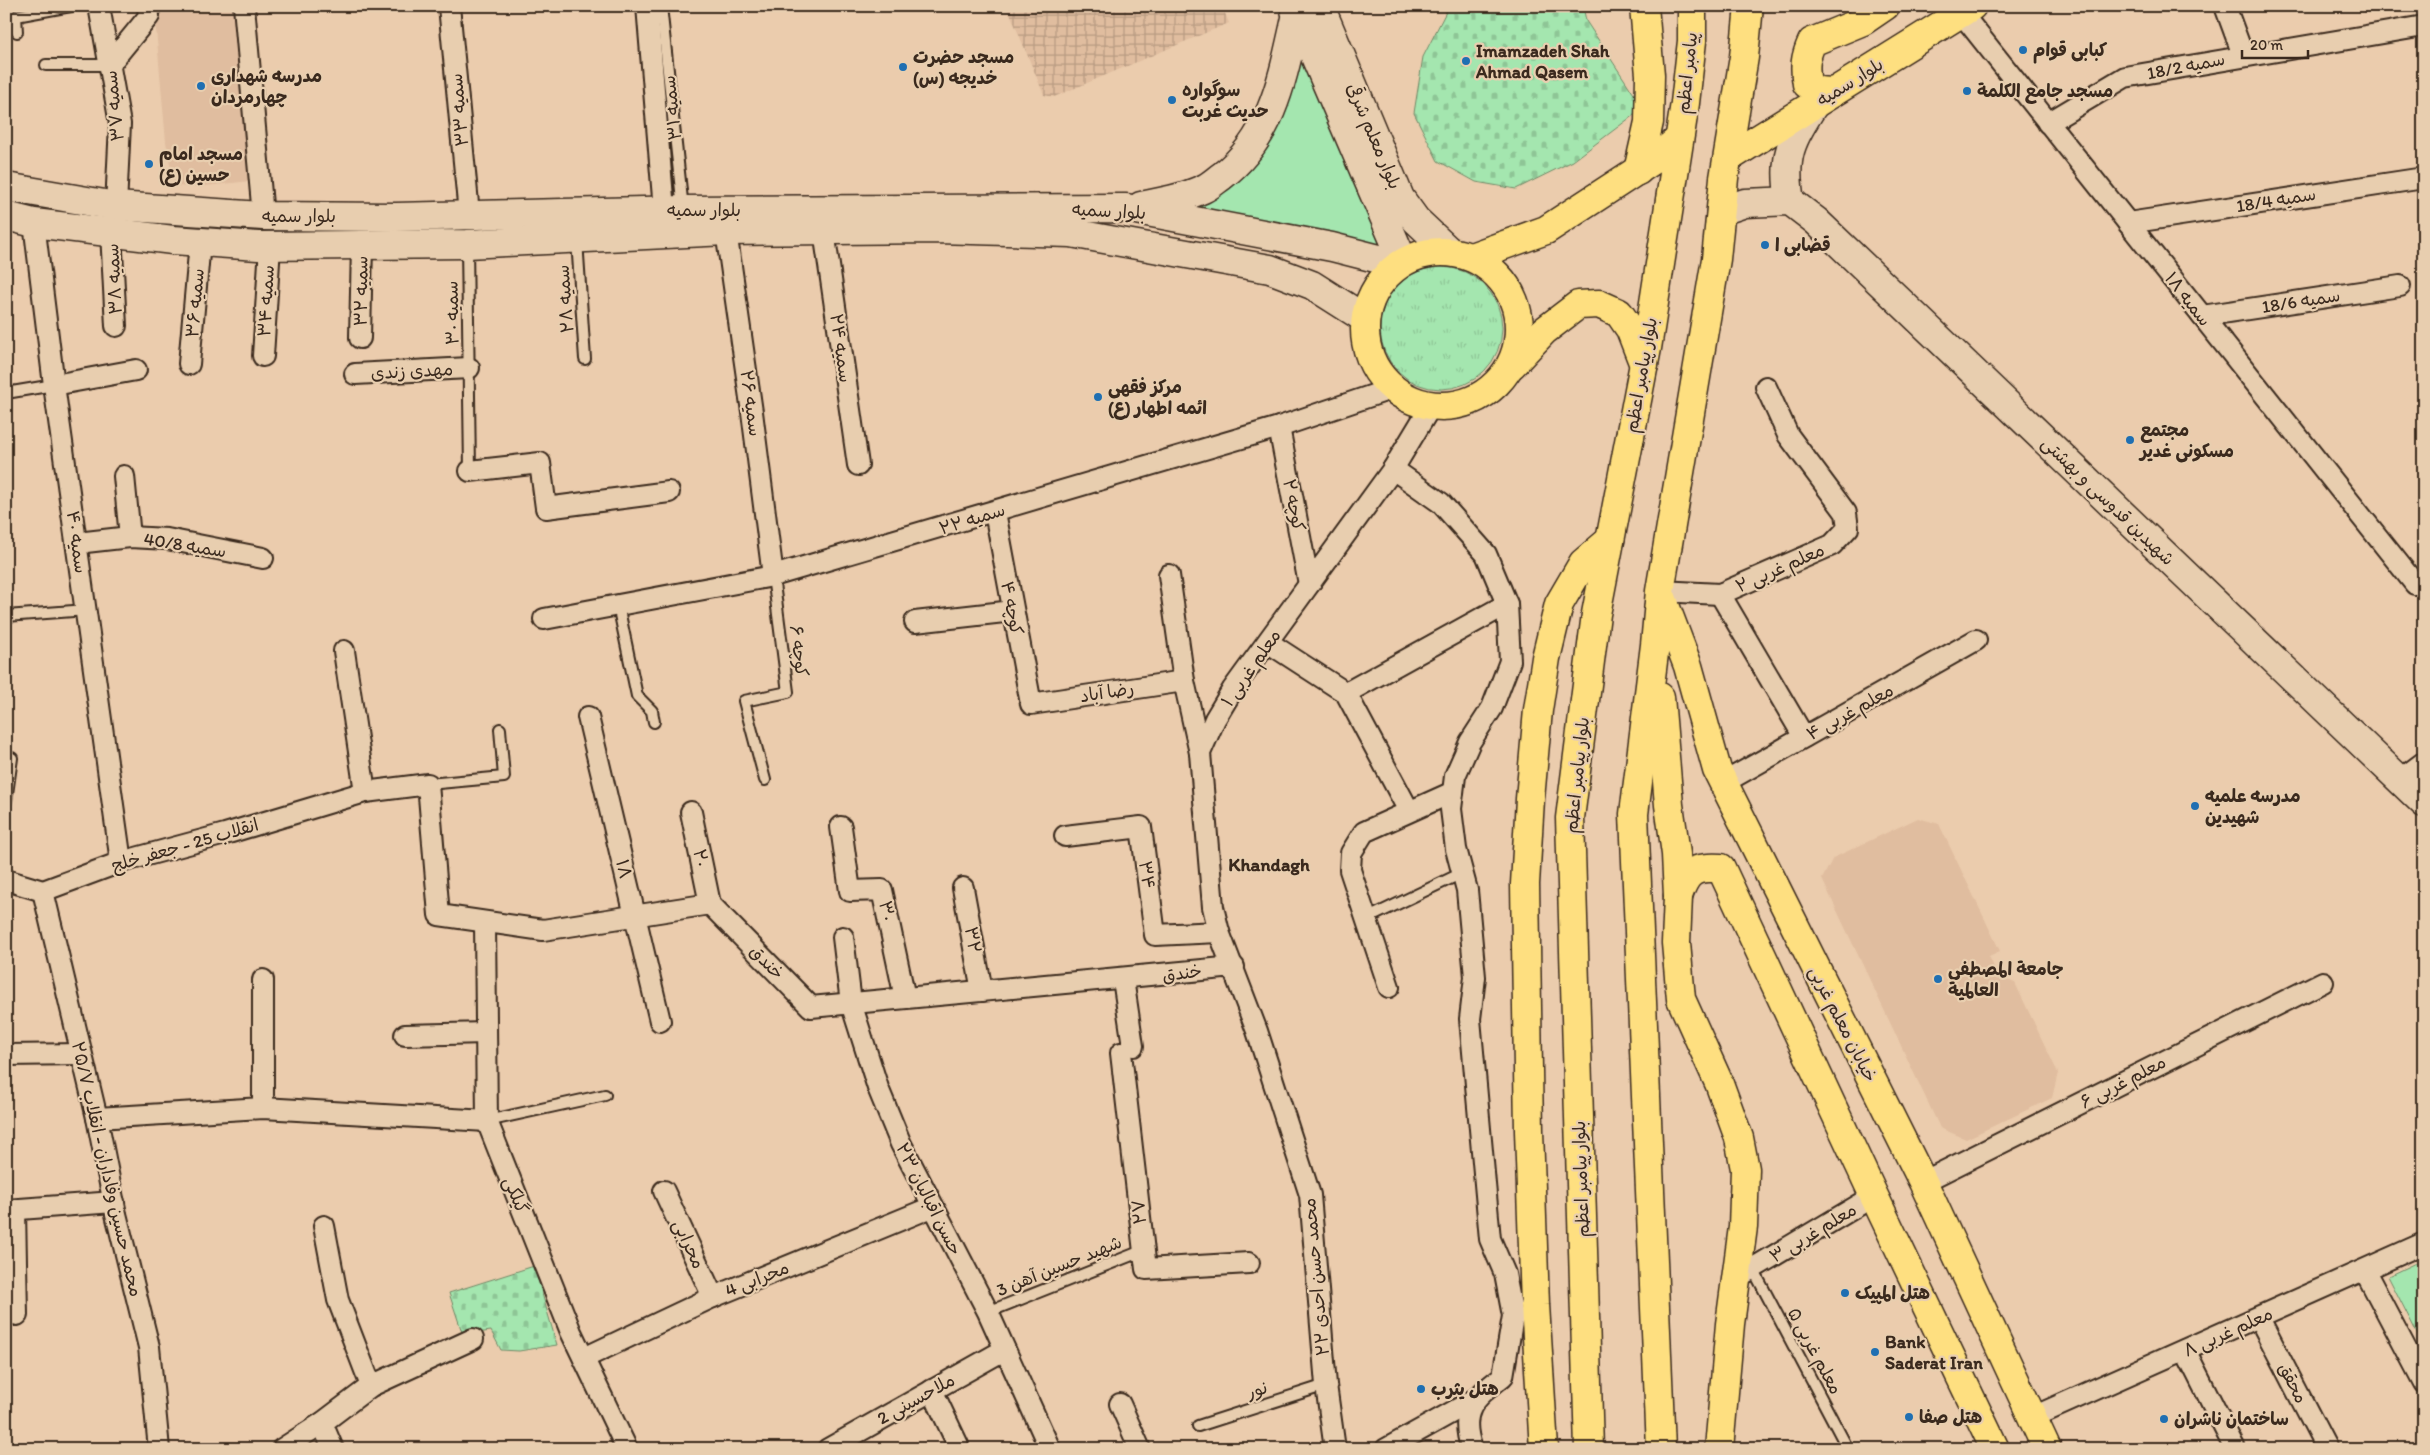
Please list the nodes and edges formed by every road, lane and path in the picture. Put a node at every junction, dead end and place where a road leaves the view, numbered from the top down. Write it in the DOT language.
graph roads {
  1 [pos="71,6"];
  2 [pos="99,6"];
  3 [pos="148,6"];
  4 [pos="244,6"];
  5 [pos="449,6"];
  6 [pos="646,6"];
  7 [pos="661,6"];
  8 [pos="1692,6"];
  9 [pos="1749,6"];
  10 [pos="1885,6"];
  11 [pos="2225,6"];
  12 [pos="1303,9"];
  13 [pos="1967,10"];
  14 [pos="1645,14"];
  15 [pos="2424,26"];
  16 [pos="17,32"];
  17 [pos="2243,55"];
  18 [pos="46,65"];
  19 [pos="109,65"];
  20 [pos="1824,97"];
  21 [pos="1685,103"];
  22 [pos="2048,123"];
  23 [pos="1679,139"];
  24 [pos="1728,158"];
  25 [pos="1638,171"];
  26 [pos="2424,178"];
  27 [pos="6,186"];
  28 [pos="1790,201"];
  29 [pos="1126,208"];
  30 [pos="674,210"];
  31 [pos="1721,211"];
  32 [pos="469,214"];
  33 [pos="6,216"];
  34 [pos="263,216"];
  35 [pos="114,219"];
  36 [pos="34,223"];
  37 [pos="2128,223"];
  38 [pos="726,231"];
  39 [pos="824,231"];
  40 [pos="577,238"];
  41 [pos="200,242"];
  42 [pos="468,244"];
  43 [pos="362,245"];
  44 [pos="270,246"];
  45 [pos="1461,255"];
  46 [pos="1401,263"];
  47 [pos="2400,286"];
  48 [pos="2202,316"];
  49 [pos="1364,318"];
  50 [pos="116,326"];
  51 [pos="360,338"];
  52 [pos="263,356"];
  53 [pos="585,358"];
  54 [pos="189,364"];
  55 [pos="1644,365"];
  56 [pos="469,368"];
  57 [pos="1510,368"];
  58 [pos="136,370"];
  59 [pos="355,374"];
  60 [pos="54,385"];
  61 [pos="1766,387"];
  62 [pos="1391,389"];
  63 [pos="6,393"];
  64 [pos="1431,406"];
  65 [pos="1280,427"];
  66 [pos="858,465"];
  67 [pos="1393,469"];
  68 [pos="470,471"];
  69 [pos="124,476"];
  70 [pos="669,492"];
  71 [pos="994,512"];
  72 [pos="130,537"];
  73 [pos="1610,540"];
  74 [pos="78,543"];
  75 [pos="263,558"];
  76 [pos="1169,575"];
  77 [pos="773,576"];
  78 [pos="2419,581"];
  79 [pos="1309,584"];
  80 [pos="1660,591"];
  81 [pos="1720,594"];
  82 [pos="1507,604"];
  83 [pos="618,605"];
  84 [pos="86,610"];
  85 [pos="1013,611"];
  86 [pos="6,616"];
  87 [pos="544,619"];
  88 [pos="915,622"];
  89 [pos="1976,640"];
  90 [pos="1269,643"];
  91 [pos="1655,644"];
  92 [pos="344,651"];
  93 [pos="1184,681"];
  94 [pos="1346,693"];
  95 [pos="1031,704"];
  96 [pos="588,717"];
  97 [pos="654,722"];
  98 [pos="500,728"];
  99 [pos="1804,737"];
  100 [pos="1200,753"];
  101 [pos="12,758"];
  102 [pos="2424,762"];
  103 [pos="765,780"];
  104 [pos="2400,780"];
  105 [pos="1723,783"];
  106 [pos="428,784"];
  107 [pos="365,792"];
  108 [pos="1453,792"];
  109 [pos="6,800"];
  110 [pos="2424,804"];
  111 [pos="1408,811"];
  112 [pos="691,812"];
  113 [pos="841,827"];
  114 [pos="1065,836"];
  115 [pos="121,862"];
  116 [pos="1462,873"];
  117 [pos="1768,873"];
  118 [pos="6,880"];
  119 [pos="964,888"];
  120 [pos="43,891"];
  121 [pos="1733,894"];
  122 [pos="1678,896"];
  123 [pos="710,904"];
  124 [pos="635,916"];
  125 [pos="1366,919"];
  126 [pos="485,923"];
  127 [pos="1219,932"];
  128 [pos="843,937"];
  129 [pos="1234,967"];
  130 [pos="1123,979"];
  131 [pos="263,980"];
  132 [pos="2324,982"];
  133 [pos="1389,987"];
  134 [pos="982,992"];
  135 [pos="905,998"];
  136 [pos="851,1003"];
  137 [pos="660,1021"];
  138 [pos="486,1033"];
  139 [pos="405,1035"];
  140 [pos="81,1054"];
  141 [pos="6,1055"];
  142 [pos="605,1095"];
  143 [pos="263,1108"];
  144 [pos="97,1118"];
  145 [pos="487,1121"];
  146 [pos="1923,1182"];
  147 [pos="664,1191"];
  148 [pos="1874,1196"];
  149 [pos="114,1202"];
  150 [pos="932,1207"];
  151 [pos="11,1210"];
  152 [pos="324,1226"];
  153 [pos="2424,1244"];
  154 [pos="1142,1251"];
  155 [pos="1249,1263"];
  156 [pos="2365,1271"];
  157 [pos="1744,1274"];
  158 [pos="713,1297"];
  159 [pos="988,1312"];
  160 [pos="17,1315"];
  161 [pos="2259,1318"];
  162 [pos="473,1339"];
  163 [pos="1004,1350"];
  164 [pos="2185,1350"];
  165 [pos="584,1358"];
  166 [pos="2424,1383"];
  167 [pos="1326,1385"];
  168 [pos="372,1386"];
  169 [pos="932,1390"];
  170 [pos="1474,1400"];
  171 [pos="1120,1404"];
  172 [pos="2031,1418"];
  173 [pos="322,1423"];
  174 [pos="1198,1426"];
  175 [pos="958,1445"];
  176 [pos="159,1449"];
  177 [pos="282,1449"];
  178 [pos="333,1449"];
  179 [pos="627,1449"];
  180 [pos="828,1449"];
  181 [pos="1050,1449"];
  182 [pos="1140,1449"];
  183 [pos="1335,1449"];
  184 [pos="1386,1449"];
  185 [pos="1472,1449"];
  186 [pos="1544,1449"];
  187 [pos="1589,1449"];
  188 [pos="1661,1449"];
  189 [pos="1719,1449"];
  190 [pos="1848,1449"];
  191 [pos="1995,1449"];
  192 [pos="2047,1449"];
  193 [pos="2235,1449"];
  194 [pos="2327,1449"];
  1 -- 16 [label="lane"];
  2 -- 19 [label="street, سمیه ۳۷"];
  3 -- 19 [label="street"];
  4 -- 34 [label="street"];
  5 -- 32 [label="street, سمیه ۳۳"];
  6 -- 30 [label="street, سمیه ۳۱"];
  7 -- 30 [label="lane, سمیه ۳۱"];
  8 -- 21 [label="main road, پیامبر اعظم"];
  9 -- 24 [label="main road"];
  10 -- 20 [label="main road"];
  11 -- 17 [label="street"];
  12 -- 29 [label="main road"];
  12 -- 45 [label="main road, بلوار معلم شرقی"];
  12 -- 46 [label="main road, بلوار معلم شرقی"];
  13 -- 20 [label="main road, بلوار سمیه"];
  13 -- 22 [label="street, سمیه ۱۸"];
  14 -- 21 [label="main road"];
  14 -- 25 [label="main road"];
  15 -- 17 [label="street, سمیه 18/2"];
  17 -- 22 [label="street, سمیه 18/2"];
  18 -- 19 [label="lane"];
  19 -- 35 [label="street, سمیه ۳۷"];
  20 -- 24 [label="main road, بلوار سمیه"];
  20 -- 28 [label="main road"];
  21 -- 23 [label="main road, پیامبر اعظم"];
  22 -- 37 [label="street, سمیه ۱۸"];
  23 -- 25 [label="main road"];
  23 -- 55 [label="main road, بلوار پیامبر اعظم"];
  24 -- 31 [label="main road"];
  25 -- 45 [label="main road"];
  26 -- 37 [label="street, سمیه 18/4"];
  27 -- 35 [label="main road, بلوار سمیه"];
  28 -- 31 [label="main road"];
  28 -- 104 [label="main road, شهیدین قدوسی و بهشتی"];
  29 -- 30 [label="main road, بلوار سمیه"];
  29 -- 46 [label="main road, بلوار سمیه"];
  30 -- 32 [label="main road, بلوار سمیه"];
  31 -- 80 [label="main road"];
  32 -- 34 [label="main road, بلوار سمیه"];
  33 -- 36 [label="main road, بلوار سمیه"];
  34 -- 35 [label="main road, بلوار سمیه"];
  35 -- 36 [label="main road, بلوار سمیه"];
  35 -- 41 [label="main road, بلوار سمیه"];
  35 -- 50 [label="street, سمیه ۳۸"];
  36 -- 60 [label="street, سمیه ۴۰"];
  37 -- 48 [label="street, سمیه ۱۸"];
  38 -- 39 [label="main road, بلوار سمیه"];
  38 -- 40 [label="main road, بلوار سمیه"];
  38 -- 77 [label="street, سمیه ۲۶"];
  39 -- 49 [label="main road, بلوار سمیه"];
  39 -- 66 [label="street, سمیه ۲۴"];
  40 -- 42 [label="main road, بلوار سمیه"];
  40 -- 53 [label="lane, سمیه ۲۸"];
  41 -- 44 [label="main road, بلوار سمیه"];
  41 -- 54 [label="street, سمیه ۳۶"];
  42 -- 43 [label="main road, بلوار سمیه"];
  42 -- 56 [label="lane, سمیه ۳۰"];
  43 -- 44 [label="main road, بلوار سمیه"];
  43 -- 51 [label="street, سمیه ۳۲"];
  44 -- 52 [label="street, سمیه ۳۴"];
  45 -- 46 [label="main road"];
  45 -- 57 [label="main road"];
  46 -- 49 [label="main road"];
  47 -- 48 [label="street, سمیه 18/6"];
  48 -- 78 [label="street, سمیه ۱۸"];
  49 -- 62 [label="main road"];
  55 -- 57 [label="main road"];
  55 -- 73 [label="main road, بلوار پیامبر اعظم"];
  56 -- 59 [label="street, مهدی زندی"];
  56 -- 68 [label="lane, سمیه ۳۰"];
  57 -- 64 [label="main road"];
  58 -- 60 [label="street"];
  60 -- 63 [label="lane"];
  60 -- 74 [label="street, سمیه ۴۰"];
  61 -- 81 [label="street, معلم غربی ۲"];
  62 -- 64 [label="main road"];
  62 -- 65 [label="street, سمیه ۲۲"];
  64 -- 67 [label="street, معلم غربی ۱"];
  65 -- 71 [label="street, سمیه ۲۲"];
  65 -- 79 [label="street, کوچه ۲"];
  67 -- 79 [label="street, معلم غربی ۱"];
  67 -- 82 [label="street"];
  68 -- 70 [label="street"];
  69 -- 72 [label="street"];
  71 -- 77 [label="street, سمیه ۲۲"];
  71 -- 85 [label="street, کوچه ۴"];
  72 -- 74 [label="street, سمیه 40/8"];
  72 -- 75 [label="street, سمیه 40/8"];
  73 -- 186 [label="main road"];
  73 -- 187 [label="main road, بلوار پیامبر اعظم"];
  74 -- 84 [label="street, سمیه ۴۰"];
  76 -- 93 [label="street"];
  77 -- 83 [label="street, سمیه ۲۲"];
  77 -- 103 [label="lane, کوچه ۶"];
  79 -- 90 [label="street, معلم غربی ۱"];
  80 -- 81 [label="street, معلم غربی ۲"];
  80 -- 91 [label="main road"];
  80 -- 105 [label="main road, خیابان معلم غربی"];
  81 -- 99 [label="street"];
  82 -- 94 [label="street"];
  82 -- 108 [label="street"];
  83 -- 87 [label="street, سمیه ۲۲"];
  83 -- 97 [label="lane"];
  84 -- 86 [label="lane"];
  84 -- 115 [label="street, سمیه ۴۰"];
  85 -- 88 [label="street"];
  85 -- 95 [label="street, کوچه ۴"];
  89 -- 99 [label="street, معلم غربی ۴"];
  90 -- 94 [label="street"];
  90 -- 100 [label="street, معلم غربی ۱"];
  91 -- 122 [label="main road"];
  91 -- 188 [label="main road"];
  92 -- 107 [label="street"];
  93 -- 95 [label="street, رضا آباد"];
  93 -- 100 [label="street"];
  94 -- 111 [label="street"];
  96 -- 124 [label="street, ۱۸"];
  98 -- 106 [label="lane"];
  99 -- 105 [label="street, معلم غربی ۴"];
  100 -- 127 [label="street, معلم غربی ۱"];
  101 -- 109 [label="lane"];
  102 -- 104 [label="street"];
  104 -- 110 [label="main road, شهیدین قدوسی و بهشتی"];
  105 -- 117 [label="main road, خیابان معلم غربی"];
  106 -- 107 [label="street, انقلاب 25 - جعفر خلج"];
  106 -- 126 [label="street"];
  107 -- 115 [label="street, انقلاب 25 - جعفر خلج"];
  108 -- 111 [label="street"];
  108 -- 116 [label="street"];
  111 -- 125 [label="street"];
  112 -- 123 [label="street, ۲۰"];
  113 -- 135 [label="street, ۳۰"];
  114 -- 127 [label="street, ۳۴"];
  115 -- 120 [label="street, انقلاب 25 - جعفر خلج"];
  116 -- 125 [label="lane"];
  116 -- 170 [label="street"];
  117 -- 121 [label="main road"];
  117 -- 146 [label="main road, خیابان معلم غربی"];
  118 -- 120 [label="street"];
  119 -- 134 [label="street, ۳۲"];
  120 -- 140 [label="street, محمد حسین وفاداران - انقلاب ۲۵/۷"];
  121 -- 122 [label="main road"];
  121 -- 148 [label="main road"];
  122 -- 157 [label="main road"];
  123 -- 124 [label="street"];
  123 -- 136 [label="street, خندق"];
  124 -- 126 [label="street"];
  124 -- 137 [label="street, ۱۸"];
  125 -- 133 [label="street"];
  126 -- 138 [label="street, گیلکی"];
  127 -- 129 [label="street, معلم غربی ۱"];
  128 -- 136 [label="street, ۲۳ حسن اقبالیان"];
  129 -- 130 [label="street, خندق"];
  129 -- 167 [label="street, ۲۲ محمد حسن احدی"];
  130 -- 134 [label="street, خندق"];
  130 -- 154 [label="street, ۲۷"];
  131 -- 143 [label="street"];
  132 -- 146 [label="street, معلم غربی ۶"];
  134 -- 135 [label="street, خندق"];
  135 -- 136 [label="street, خندق"];
  136 -- 150 [label="street, ۲۳ حسن اقبالیان"];
  138 -- 139 [label="street"];
  138 -- 145 [label="street, گیلکی"];
  140 -- 141 [label="street"];
  140 -- 144 [label="street, محمد حسین وفاداران - انقلاب ۲۵/۷"];
  142 -- 145 [label="lane"];
  143 -- 144 [label="street"];
  143 -- 145 [label="street"];
  144 -- 149 [label="street, محمد حسین وفاداران - انقلاب ۲۵/۷"];
  145 -- 165 [label="street, گیلکی"];
  146 -- 172 [label="main road, خیابان معلم غربی"];
  147 -- 158 [label="street, محرابی"];
  148 -- 157 [label="street, معلم غربی ۳"];
  148 -- 191 [label="main road"];
  149 -- 151 [label="street"];
  149 -- 176 [label="street, محمد حسین وفاداران - انقلاب ۲۵/۷"];
  150 -- 158 [label="street, محرابی 4"];
  150 -- 159 [label="street, ۲۳ حسن اقبالیان"];
  151 -- 160 [label="street"];
  152 -- 168 [label="street"];
  153 -- 156 [label="street, معلم غربی ۸"];
  154 -- 155 [label="street, ۲۷"];
  154 -- 159 [label="lane, شهید حسین آهن 3"];
  156 -- 161 [label="street, معلم غربی ۸"];
  156 -- 166 [label="street"];
  157 -- 189 [label="main road"];
  157 -- 190 [label="lane, معلم غربی ۵"];
  158 -- 165 [label="street, محرابی 4"];
  159 -- 163 [label="street, ۲۳ حسن اقبالیان"];
  161 -- 164 [label="street, معلم غربی ۸"];
  161 -- 194 [label="street, محقق"];
  162 -- 168 [label="street"];
  163 -- 169 [label="street, ملاحسینی 2"];
  163 -- 181 [label="street, ۲۳ حسن اقبالیان"];
  164 -- 172 [label="street, معلم غربی ۸"];
  164 -- 193 [label="street"];
  165 -- 179 [label="street, گیلکی"];
  167 -- 174 [label="lane, نور"];
  167 -- 183 [label="street, ۲۲ محمد حسن احدی"];
  168 -- 173 [label="street"];
  169 -- 175 [label="street"];
  169 -- 180 [label="street, ملاحسینی 2"];
  170 -- 184 [label="street"];
  170 -- 185 [label="street"];
  171 -- 182 [label="street"];
  172 -- 192 [label="main road, خیابان معلم غربی"];
  173 -- 177 [label="street"];
  173 -- 178 [label="street"];
}
